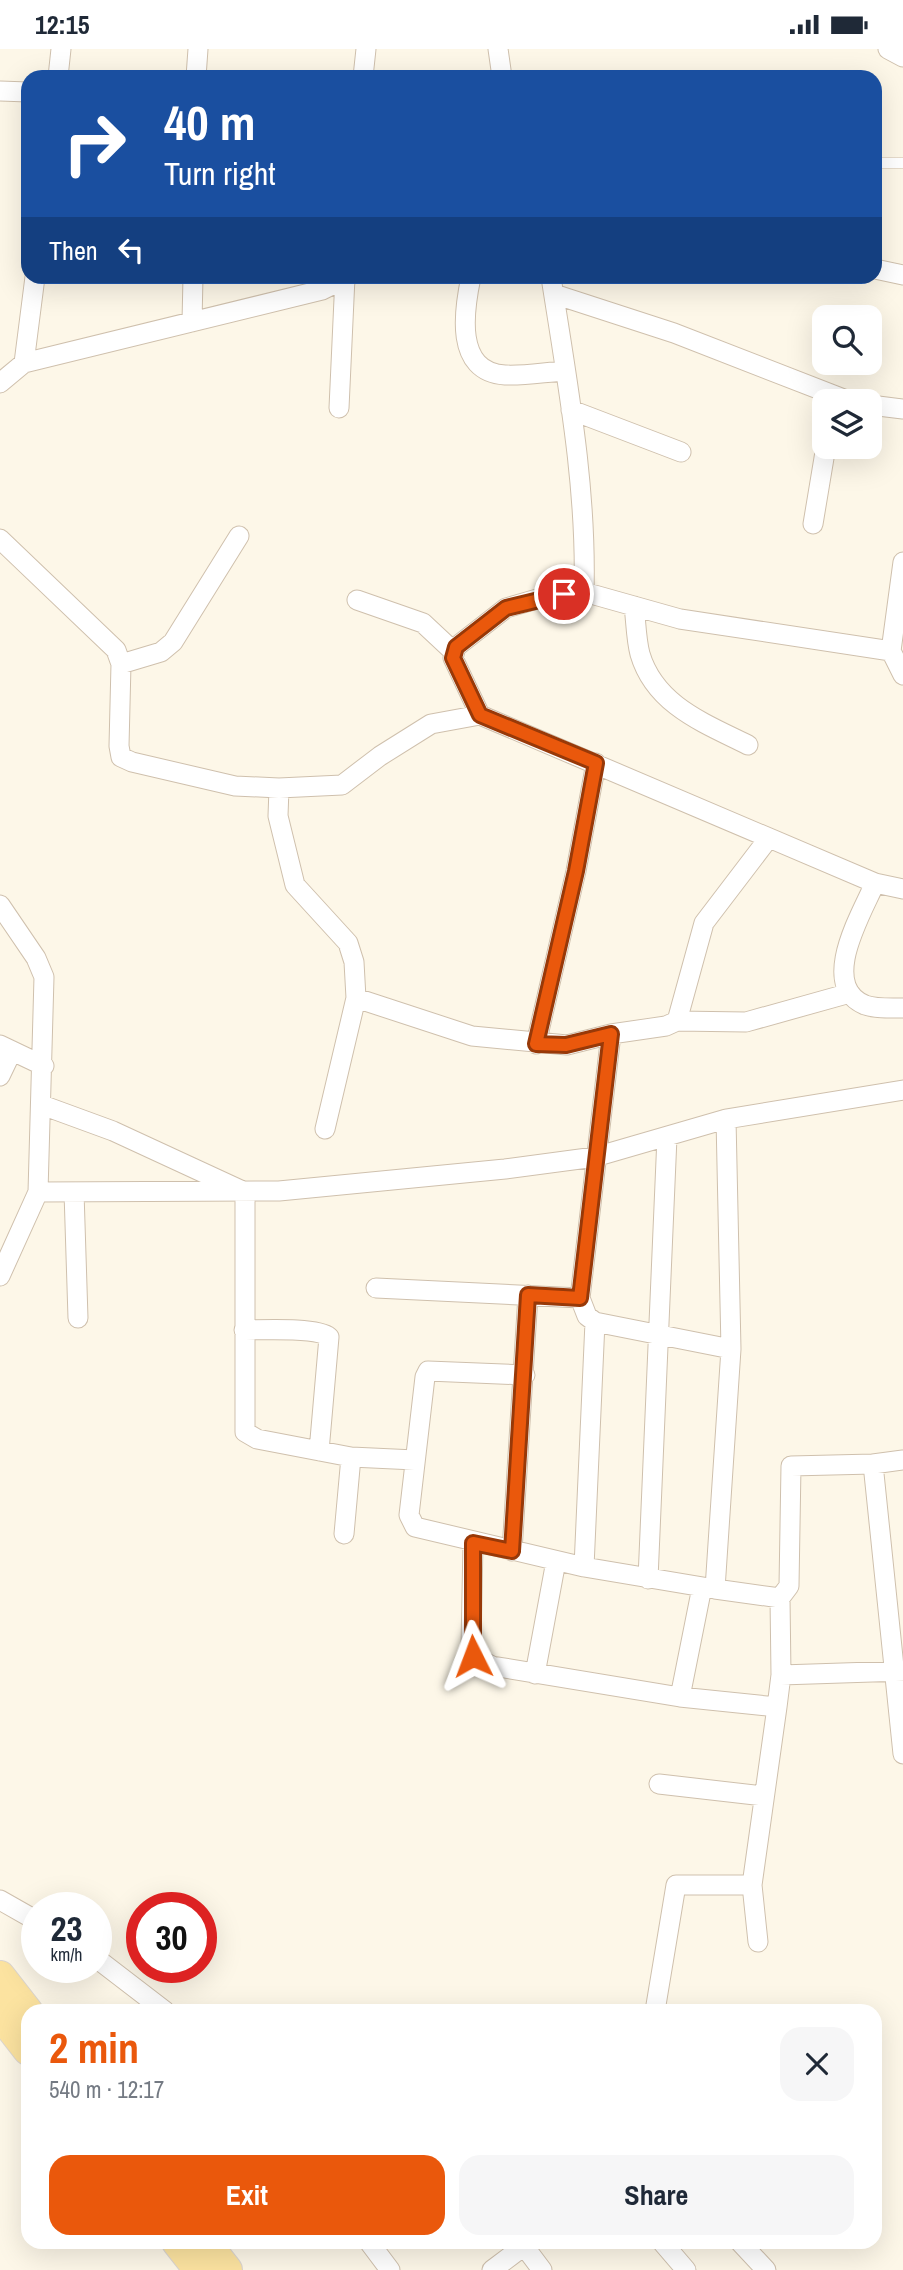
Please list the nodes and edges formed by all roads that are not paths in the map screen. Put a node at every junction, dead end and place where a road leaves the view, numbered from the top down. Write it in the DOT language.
graph roads {
  1 [pos="61,49"];
  2 [pos="198,49"];
  3 [pos="366,49"];
  4 [pos="498,49"];
  5 [pos="888,49"];
  6 [pos="903,57"];
  7 [pos="59,70"];
  8 [pos="196,70"];
  9 [pos="364,70"];
  10 [pos="501,70"];
  11 [pos="0,91"];
  12 [pos="21,92"];
  13 [pos="882,163"];
  14 [pos="903,163"];
  15 [pos="882,270"];
  16 [pos="903,275"];
  17 [pos="34,284"];
  18 [pos="192,284"];
  19 [pos="333,284"];
  20 [pos="346,284"];
  21 [pos="469,284"];
  22 [pos="552,285"];
  23 [pos="192,322"];
  24 [pos="24,363"];
  25 [pos="565,370"];
  26 [pos="0,383"];
  27 [pos="812,389"];
  28 [pos="882,406"];
  29 [pos="339,408"];
  30 [pos="571,409"];
  31 [pos="903,409"];
  32 [pos="681,452"];
  33 [pos="824,459"];
  34 [pos="813,524"];
  35 [pos="239,535"];
  36 [pos="0,540"];
  37 [pos="903,562"];
  38 [pos="584,592"];
  39 [pos="357,600"];
  40 [pos="634,606"];
  41 [pos="899,627"];
  42 [pos="891,651"];
  43 [pos="454,652"];
  44 [pos="121,664"];
  45 [pos="903,675"];
  46 [pos="480,715"];
  47 [pos="748,745"];
  48 [pos="596,763"];
  49 [pos="279,789"];
  50 [pos="768,839"];
  51 [pos="876,883"];
  52 [pos="903,890"];
  53 [pos="0,905"];
  54 [pos="850,993"];
  55 [pos="356,998"];
  56 [pos="903,1008"];
  57 [pos="677,1021"];
  58 [pos="611,1034"];
  59 [pos="536,1044"];
  60 [pos="6,1048"];
  61 [pos="44,1066"];
  62 [pos="0,1076"];
  63 [pos="903,1090"];
  64 [pos="42,1105"];
  65 [pos="726,1119"];
  66 [pos="325,1129"];
  67 [pos="667,1137"];
  68 [pos="595,1157"];
  69 [pos="38,1192"];
  70 [pos="74,1192"];
  71 [pos="245,1192"];
  72 [pos="0,1276"];
  73 [pos="376,1288"];
  74 [pos="528,1295"];
  75 [pos="580,1298"];
  76 [pos="78,1318"];
  77 [pos="595,1322"];
  78 [pos="244,1330"];
  79 [pos="660,1336"];
  80 [pos="731,1349"];
  81 [pos="525,1375"];
  82 [pos="319,1451"];
  83 [pos="351,1457"];
  84 [pos="415,1460"];
  85 [pos="903,1460"];
  86 [pos="873,1464"];
  87 [pos="344,1534"];
  88 [pos="473,1543"];
  89 [pos="512,1551"];
  90 [pos="556,1561"];
  91 [pos="584,1567"];
  92 [pos="648,1579"];
  93 [pos="708,1588"];
  94 [pos="780,1598"];
  95 [pos="898,1671"];
  96 [pos="535,1674"];
  97 [pos="781,1675"];
  98 [pos="680,1697"];
  99 [pos="777,1707"];
  100 [pos="903,1754"];
  101 [pos="659,1784"];
  102 [pos="764,1796"];
  103 [pos="752,1885"];
  104 [pos="0,1900"];
  105 [pos="21,1912"];
  106 [pos="758,1942"];
  107 [pos="112,1970"];
  108 [pos="0,1976"];
  109 [pos="22,2004"];
  110 [pos="156,2004"];
  111 [pos="656,2004"];
  112 [pos="0,2014"];
  113 [pos="21,2041"];
  114 [pos="182,2249"];
  115 [pos="210,2249"];
  116 [pos="374,2249"];
  117 [pos="516,2249"];
  118 [pos="526,2249"];
  119 [pos="668,2249"];
  120 [pos="746,2249"];
  121 [pos="199,2270"];
  122 [pos="227,2270"];
  123 [pos="390,2270"];
  124 [pos="492,2270"];
  125 [pos="542,2270"];
  126 [pos="686,2270"];
  127 [pos="766,2270"];
  1 -- 7 [label="street"];
  2 -- 8 [label="street"];
  3 -- 9 [label="street"];
  4 -- 10 [label="street"];
  5 -- 6 [label="street"];
  11 -- 12 [label="street"];
  13 -- 14 [label="lane"];
  15 -- 16 [label="street"];
  17 -- 24 [label="street"];
  18 -- 23 [label="street"];
  19 -- 23 [label="street"];
  20 -- 29 [label="street"];
  21 -- 25 [label="street"];
  22 -- 25 [label="street"];
  22 -- 27 [label="street"];
  23 -- 24 [label="street"];
  24 -- 26 [label="street"];
  25 -- 30 [label="street"];
  28 -- 31 [label="street"];
  30 -- 32 [label="street"];
  30 -- 38 [label="street"];
  33 -- 34 [label="street"];
  35 -- 44 [label="street"];
  36 -- 44 [label="street"];
  37 -- 41 [label="street"];
  38 -- 40 [label="street"];
  38 -- 43 [label="street"];
  39 -- 43 [label="street"];
  40 -- 42 [label="street"];
  40 -- 47 [label="street"];
  41 -- 42 [label="street"];
  42 -- 45 [label="street"];
  43 -- 46 [label="street"];
  44 -- 49 [label="street"];
  46 -- 48 [label="street"];
  46 -- 49 [label="street"];
  48 -- 50 [label="street"];
  48 -- 59 [label="street"];
  49 -- 55 [label="street"];
  50 -- 51 [label="street"];
  50 -- 57 [label="street"];
  51 -- 52 [label="street"];
  51 -- 54 [label="street"];
  53 -- 61 [label="street"];
  54 -- 56 [label="street"];
  54 -- 57 [label="street"];
  55 -- 59 [label="street"];
  55 -- 66 [label="street"];
  57 -- 58 [label="street"];
  58 -- 59 [label="street"];
  58 -- 68 [label="street"];
  60 -- 61 [label="street"];
  60 -- 62 [label="street"];
  61 -- 64 [label="street"];
  63 -- 65 [label="street"];
  64 -- 69 [label="street"];
  64 -- 71 [label="street"];
  65 -- 67 [label="street"];
  65 -- 80 [label="street"];
  67 -- 68 [label="street"];
  67 -- 79 [label="street"];
  68 -- 71 [label="street"];
  68 -- 75 [label="street"];
  69 -- 70 [label="street"];
  69 -- 72 [label="street"];
  70 -- 71 [label="street"];
  70 -- 76 [label="street"];
  71 -- 78 [label="street"];
  73 -- 74 [label="street"];
  74 -- 75 [label="street"];
  74 -- 81 [label="street"];
  75 -- 77 [label="street"];
  77 -- 79 [label="street"];
  77 -- 91 [label="street"];
  78 -- 82 [label="street"];
  78 -- 82 [label="street"];
  79 -- 80 [label="street"];
  79 -- 92 [label="street"];
  80 -- 93 [label="street"];
  81 -- 84 [label="street"];
  81 -- 89 [label="street"];
  82 -- 83 [label="street"];
  83 -- 84 [label="street"];
  83 -- 87 [label="street"];
  84 -- 88 [label="street"];
  85 -- 86 [label="street"];
  86 -- 94 [label="street"];
  86 -- 95 [label="street"];
  88 -- 89 [label="street"];
  88 -- 96 [label="street"];
  89 -- 90 [label="street"];
  90 -- 91 [label="street"];
  90 -- 96 [label="street"];
  91 -- 92 [label="street"];
  92 -- 93 [label="street"];
  93 -- 94 [label="street"];
  93 -- 98 [label="street"];
  94 -- 97 [label="street"];
  95 -- 97 [label="street"];
  95 -- 100 [label="street"];
  96 -- 98 [label="street"];
  97 -- 99 [label="street"];
  98 -- 99 [label="street"];
  99 -- 102 [label="street"];
  101 -- 102 [label="street"];
  102 -- 103 [label="street"];
  103 -- 106 [label="street"];
  103 -- 111 [label="street"];
  104 -- 105 [label="street"];
  107 -- 110 [label="street"];
  108 -- 109 [label="main road"];
  112 -- 113 [label="main road"];
  114 -- 121 [label="main road"];
  115 -- 122 [label="main road"];
  116 -- 123 [label="street"];
  117 -- 124 [label="street"];
  118 -- 125 [label="street"];
  119 -- 126 [label="street"];
  120 -- 127 [label="street"];
}
